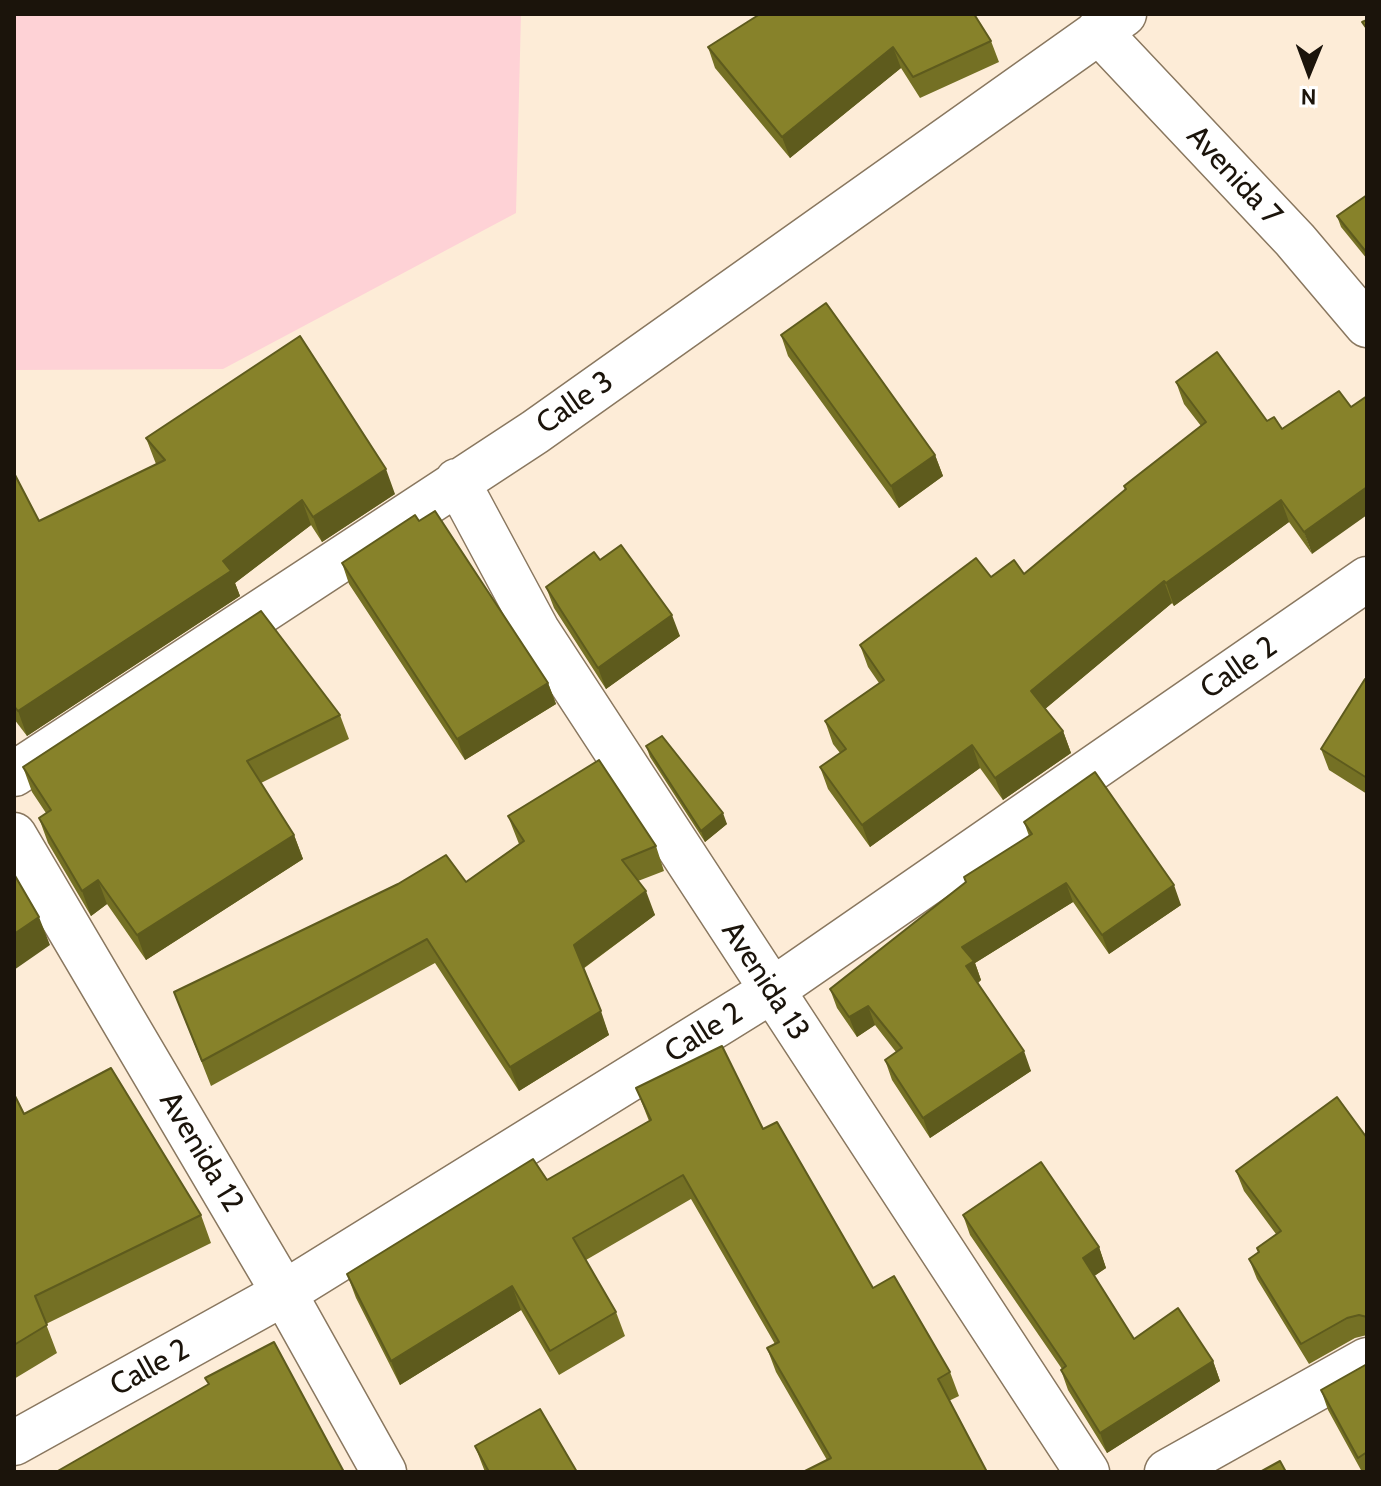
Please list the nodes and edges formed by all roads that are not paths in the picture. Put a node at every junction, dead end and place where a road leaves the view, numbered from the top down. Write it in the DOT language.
graph roads {
  1 [pos="1111,23"];
  2 [pos="1367,325"];
  3 [pos="457,481"];
  4 [pos="1367,579"];
  5 [pos="14,774"];
  6 [pos="14,835"];
  7 [pos="771,991"];
  8 [pos="284,1293"];
  9 [pos="1367,1360"];
  10 [pos="14,1443"];
  11 [pos="384,1472"];
  12 [pos="1087,1472"];
  13 [pos="1167,1472"];
  1 -- 2 [label="street, Avenida 7"];
  1 -- 3 [label="street, Calle 3"];
  3 -- 5 [label="street, Calle 3"];
  3 -- 7 [label="street, Avenida 13"];
  4 -- 7 [label="street, Calle 2"];
  6 -- 8 [label="street, Avenida 12"];
  7 -- 8 [label="street, Calle 2"];
  7 -- 12 [label="street, Avenida 13"];
  8 -- 10 [label="street, Calle 2"];
  8 -- 11 [label="street, Avenida 12"];
  9 -- 13 [label="street"];
}
